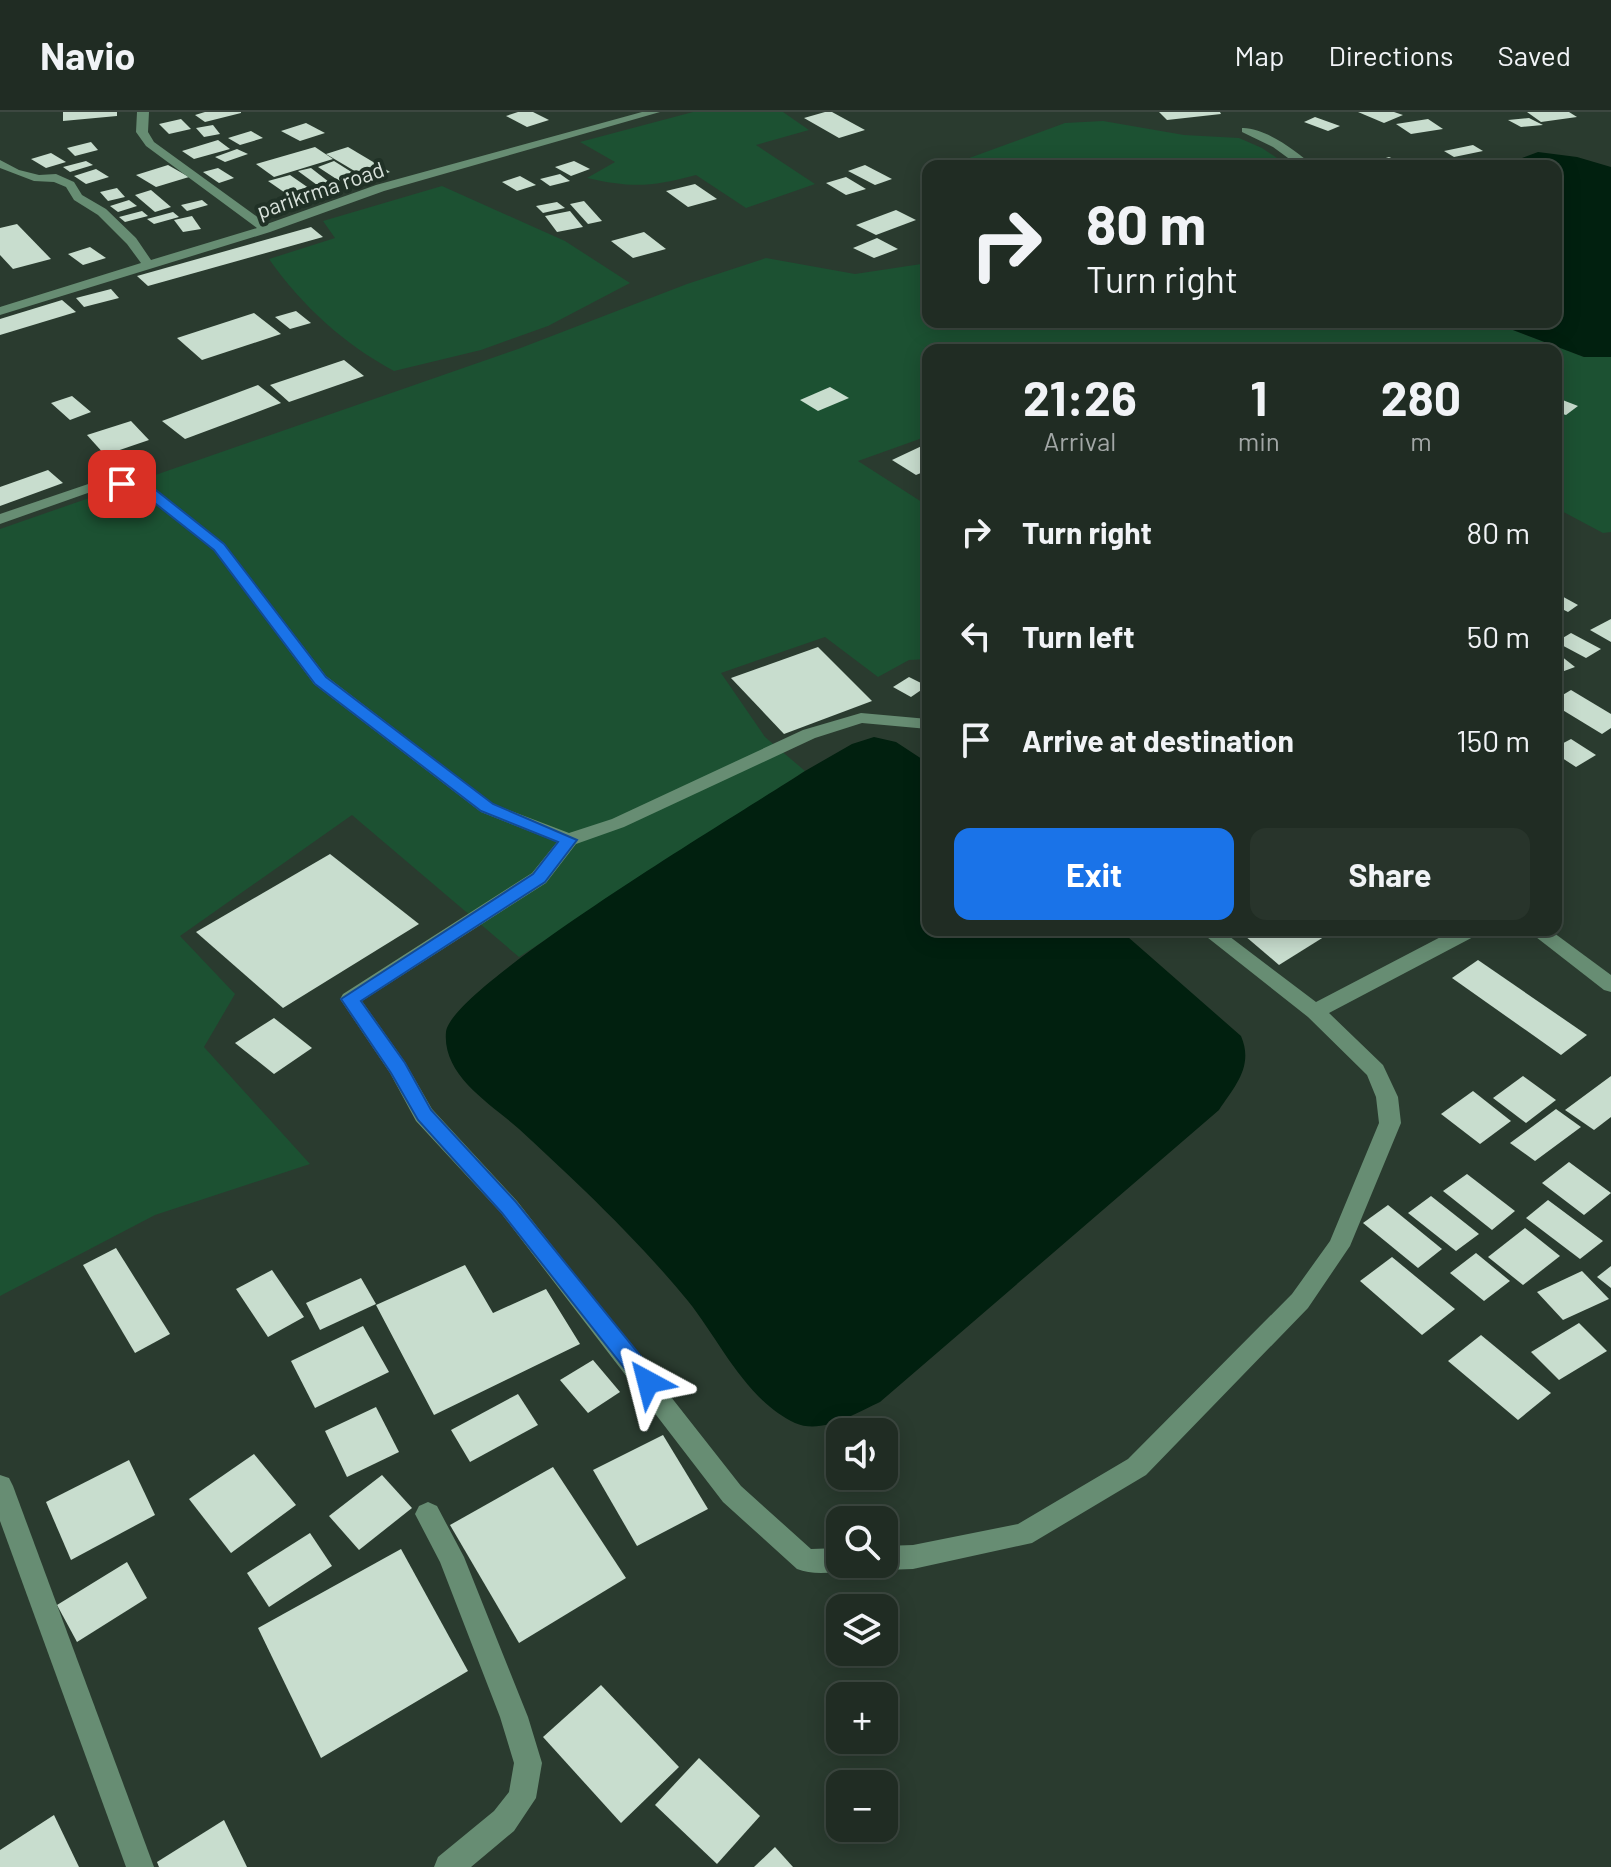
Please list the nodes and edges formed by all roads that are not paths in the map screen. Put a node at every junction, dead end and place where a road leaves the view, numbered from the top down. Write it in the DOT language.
graph roads {
  1 [pos="143,112"];
  2 [pos="654,112"];
  3 [pos="1246,130"];
  4 [pos="1298,160"];
  5 [pos="0,163"];
  6 [pos="266,229"];
  7 [pos="149,266"];
  8 [pos="0,311"];
  9 [pos="0,519"];
  10 [pos="922,723"];
  11 [pos="569,840"];
  12 [pos="1216,936"];
  13 [pos="1459,936"];
  14 [pos="1545,936"];
  15 [pos="1611,985"];
  16 [pos="1315,1012"];
  17 [pos="0,1486"];
  18 [pos="428,1514"];
  19 [pos="898,1558"];
  20 [pos="826,1560"];
  21 [pos="140,1867"];
  22 [pos="448,1867"];
  1 -- 6 [label="street"];
  2 -- 6 [label="street, parikrma road"];
  3 -- 4 [label="street"];
  5 -- 7 [label="street"];
  6 -- 7 [label="street, parikrma road"];
  7 -- 8 [label="street, parikrma road"];
  9 -- 11 [label="street"];
  10 -- 11 [label="street"];
  11 -- 20 [label="street"];
  12 -- 16 [label="street"];
  13 -- 16 [label="street"];
  14 -- 15 [label="street"];
  16 -- 19 [label="street"];
  17 -- 21 [label="street"];
  18 -- 22 [label="street"];
}
